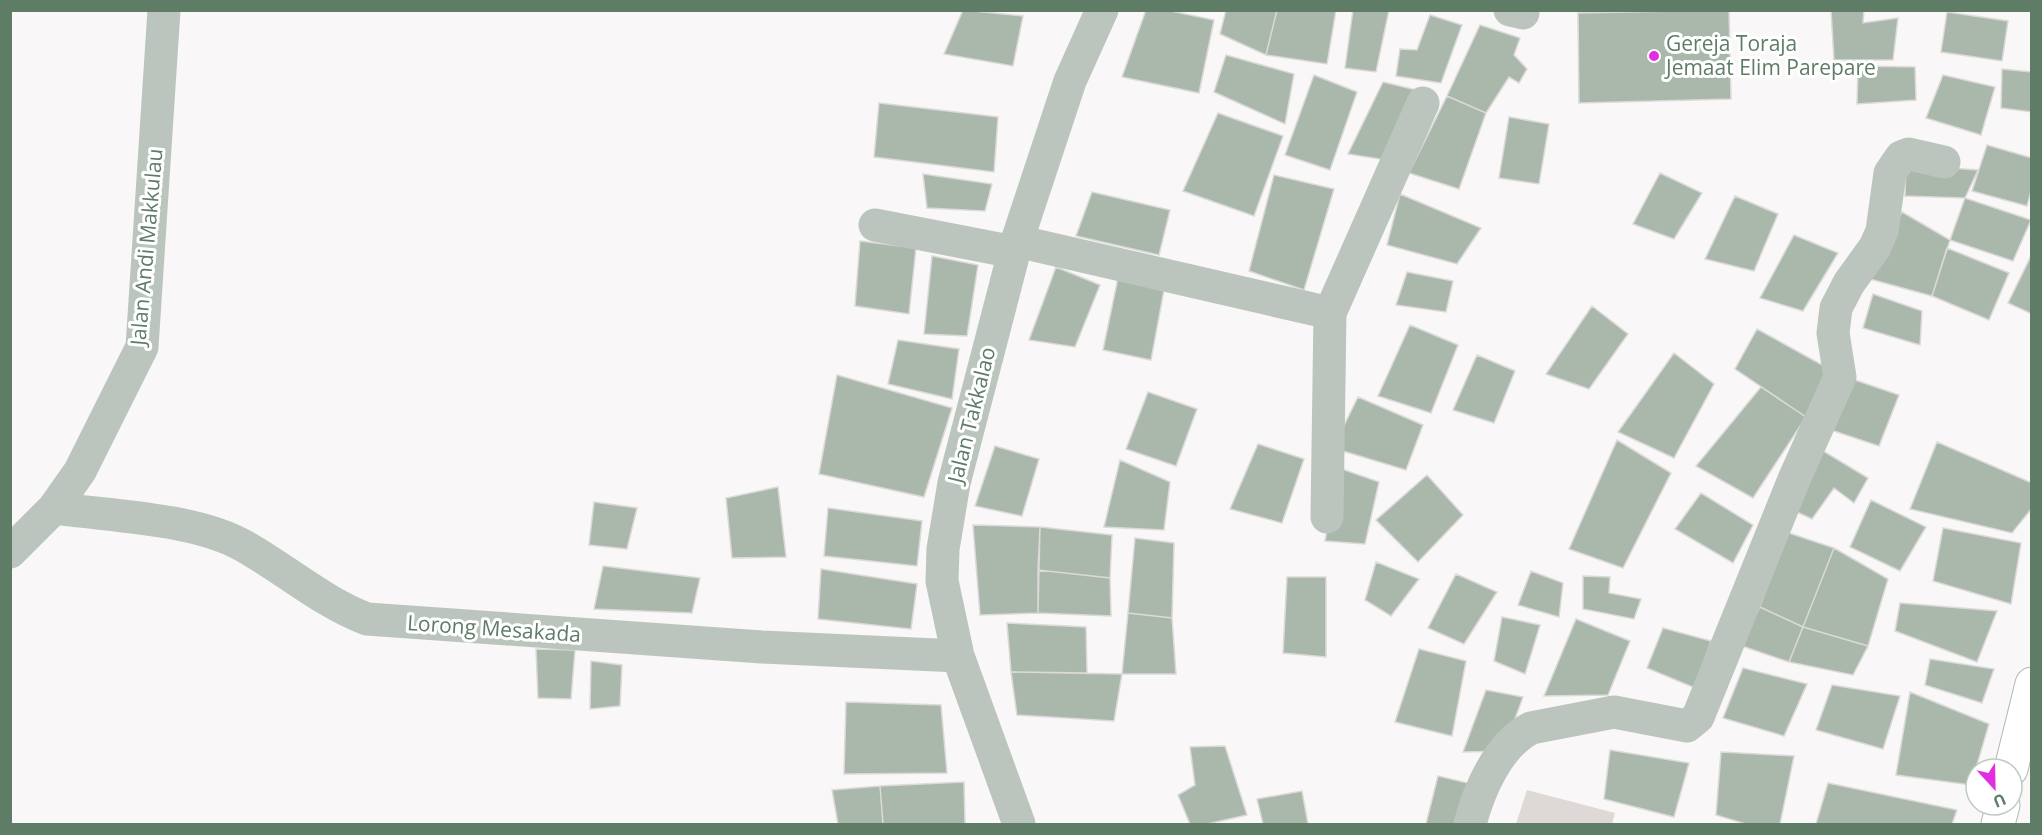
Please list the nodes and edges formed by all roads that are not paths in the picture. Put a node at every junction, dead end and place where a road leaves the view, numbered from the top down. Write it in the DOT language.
graph roads {
  1 [pos="164,10"];
  2 [pos="1102,10"];
  3 [pos="1423,103"];
  4 [pos="1944,162"];
  5 [pos="876,225"];
  6 [pos="1015,247"];
  7 [pos="1330,313"];
  8 [pos="54,508"];
  9 [pos="1327,518"];
  10 [pos="15,541"];
  11 [pos="958,656"];
  12 [pos="2031,684"];
  13 [pos="2014,757"];
  14 [pos="1019,825"];
  15 [pos="1470,825"];
  1 -- 8 [label="street, Jalan Andi Makkulau"];
  2 -- 6 [label="street, Jalan Takkalao"];
  3 -- 7 [label="street"];
  4 -- 15 [label="street"];
  5 -- 6 [label="street"];
  6 -- 7 [label="street"];
  6 -- 11 [label="street, Jalan Takkalao"];
  7 -- 9 [label="street"];
  8 -- 10 [label="street, Jalan Andi Makkulau"];
  8 -- 11 [label="street, Lorong Mesakada"];
  11 -- 14 [label="street, Jalan Takkalao"];
  12 -- 13 [label="highway"];
}
